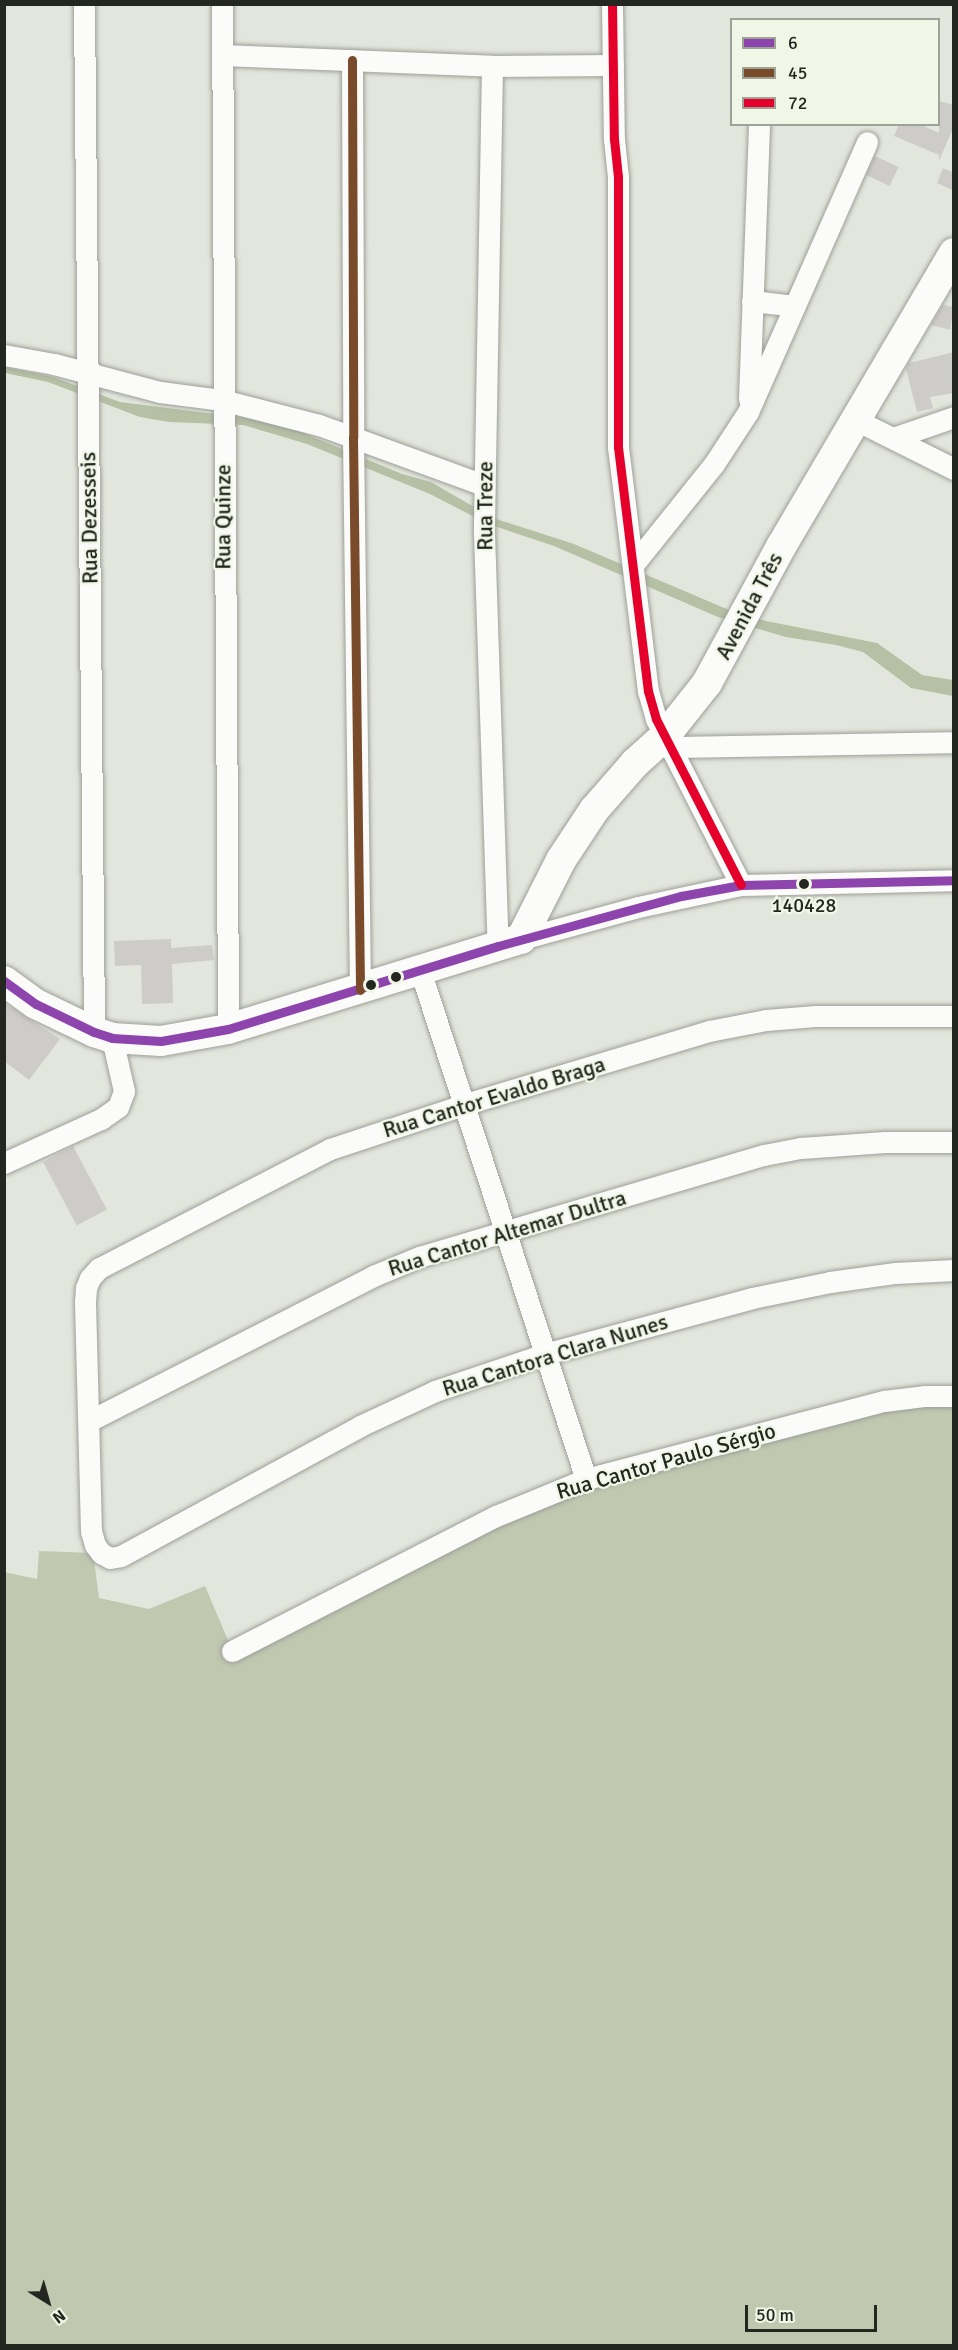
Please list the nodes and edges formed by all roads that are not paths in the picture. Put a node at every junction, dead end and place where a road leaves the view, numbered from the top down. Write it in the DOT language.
graph roads {
  1 [pos="84,4"];
  2 [pos="222,4"];
  3 [pos="612,4"];
  4 [pos="222,55"];
  5 [pos="352,60"];
  6 [pos="613,65"];
  7 [pos="492,66"];
  8 [pos="759,126"];
  9 [pos="867,142"];
  10 [pos="954,253"];
  11 [pos="752,301"];
  12 [pos="795,306"];
  13 [pos="4,355"];
  14 [pos="87,380"];
  15 [pos="222,405"];
  16 [pos="748,412"];
  17 [pos="954,417"];
  18 [pos="856,420"];
  19 [pos="893,438"];
  20 [pos="353,443"];
  21 [pos="954,469"];
  22 [pos="484,485"];
  23 [pos="633,566"];
  24 [pos="668,742"];
  25 [pos="954,742"];
  26 [pos="954,880"];
  27 [pos="741,885"];
  28 [pos="509,943"];
  29 [pos="420,970"];
  30 [pos="4,981"];
  31 [pos="360,990"];
  32 [pos="954,1016"];
  33 [pos="228,1029"];
  34 [pos="103,1035"];
  35 [pos="463,1106"];
  36 [pos="954,1143"];
  37 [pos="4,1163"];
  38 [pos="505,1231"];
  39 [pos="954,1270"];
  40 [pos="545,1354"];
  41 [pos="954,1396"];
  42 [pos="89,1421"];
  43 [pos="586,1479"];
  44 [pos="121,1556"];
  45 [pos="232,1651"];
  1 -- 14 [label="street, Rua Dezesseis"];
  2 -- 4 [label="street, Rua Quinze"];
  3 -- 6 [label="street"];
  4 -- 5 [label="street"];
  4 -- 15 [label="street, Rua Quinze"];
  5 -- 7 [label="street"];
  5 -- 20 [label="street"];
  6 -- 7 [label="street"];
  6 -- 23 [label="street"];
  7 -- 22 [label="street, Rua Treze"];
  8 -- 11 [label="street"];
  9 -- 12 [label="street"];
  10 -- 18 [label="street, Avenida Três"];
  11 -- 12 [label="street"];
  11 -- 16 [label="street"];
  12 -- 16 [label="street"];
  13 -- 14 [label="street"];
  14 -- 15 [label="street"];
  14 -- 34 [label="street, Rua Dezesseis"];
  15 -- 20 [label="street"];
  15 -- 33 [label="street, Rua Quinze"];
  16 -- 23 [label="street"];
  17 -- 19 [label="street"];
  18 -- 19 [label="street"];
  18 -- 24 [label="street, Avenida Três"];
  19 -- 21 [label="street"];
  20 -- 22 [label="street"];
  20 -- 31 [label="street"];
  22 -- 28 [label="street, Rua Treze"];
  23 -- 24 [label="street"];
  24 -- 25 [label="street"];
  24 -- 27 [label="street"];
  24 -- 28 [label="street, Avenida Três"];
  26 -- 27 [label="street"];
  27 -- 28 [label="street"];
  28 -- 29 [label="street"];
  29 -- 31 [label="street"];
  29 -- 35 [label="street"];
  30 -- 34 [label="street"];
  31 -- 33 [label="street"];
  32 -- 35 [label="street, Rua Cantor Evaldo Braga"];
  33 -- 34 [label="street"];
  34 -- 37 [label="street, Rua Dezesseis"];
  35 -- 38 [label="street"];
  35 -- 42 [label="street, Rua Cantor Evaldo Braga"];
  36 -- 38 [label="street, Rua Cantor Altemar Dultra"];
  38 -- 40 [label="street"];
  38 -- 42 [label="street, Rua Cantor Altemar Dultra"];
  39 -- 40 [label="street, Rua Cantora Clara Nunes"];
  40 -- 43 [label="street"];
  40 -- 44 [label="street, Rua Cantora Clara Nunes"];
  41 -- 43 [label="street, Rua Cantor Paulo Sérgio"];
  42 -- 44 [label="street, Rua Cantor Evaldo Braga"];
  43 -- 45 [label="street, Rua Cantor Paulo Sérgio"];
}
